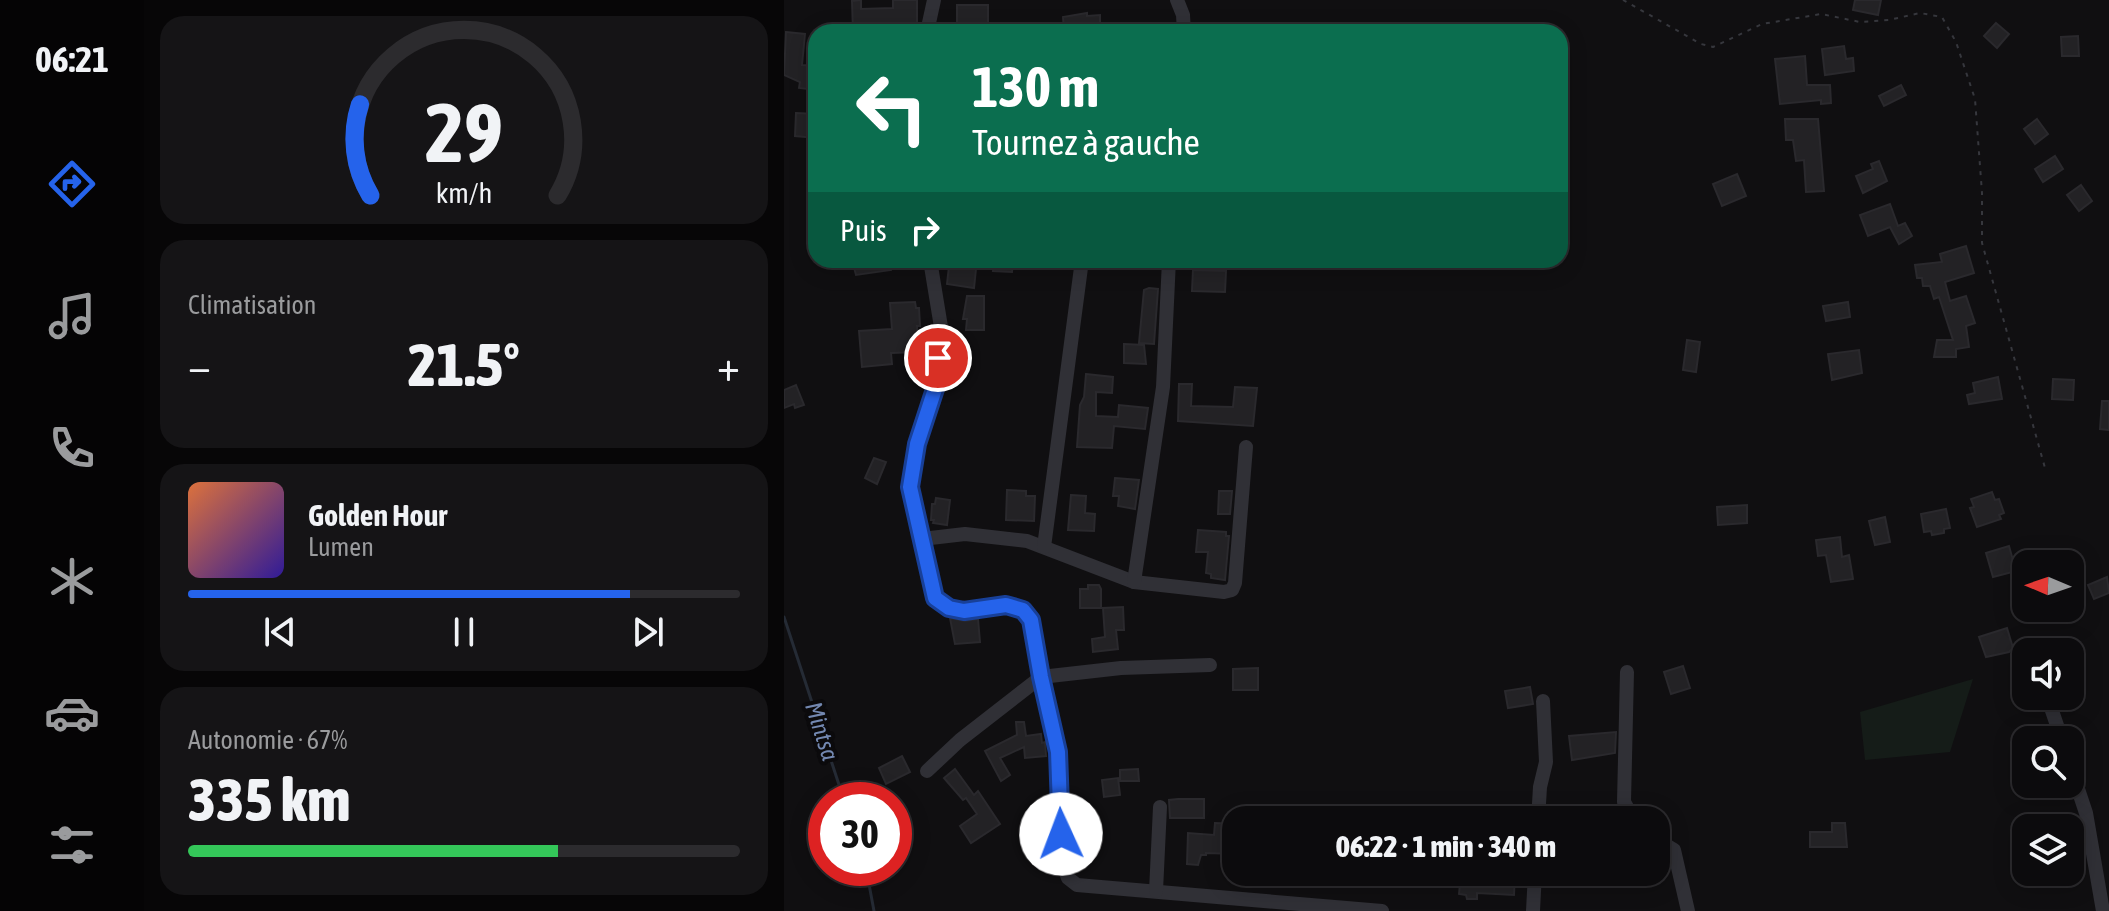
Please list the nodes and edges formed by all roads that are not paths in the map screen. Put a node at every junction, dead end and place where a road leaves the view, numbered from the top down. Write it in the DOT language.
graph roads {
  1 [pos="934,0"];
  2 [pos="1177,0"];
  3 [pos="929,24"];
  4 [pos="1184,24"];
  5 [pos="931,268"];
  6 [pos="1081,268"];
  7 [pos="1169,268"];
  8 [pos="1246,447"];
  9 [pos="922,539"];
  10 [pos="1044,547"];
  11 [pos="1134,582"];
  12 [pos="1210,665"];
  13 [pos="1627,672"];
  14 [pos="1041,677"];
  15 [pos="1543,701"];
  16 [pos="927,771"];
  17 [pos="2081,798"];
  18 [pos="1539,806"];
  19 [pos="1626,806"];
  20 [pos="1160,807"];
  21 [pos="1670,848"];
  22 [pos="1534,886"];
  23 [pos="1156,891"];
  24 [pos="1345,909"];
  25 [pos="1382,911"];
  26 [pos="1533,911"];
  27 [pos="1688,911"];
  28 [pos="2103,911"];
  1 -- 3 [label="street"];
  2 -- 4 [label="street"];
  5 -- 9 [label="street"];
  6 -- 10 [label="street"];
  7 -- 11 [label="street"];
  8 -- 11 [label="street"];
  9 -- 10 [label="street"];
  9 -- 14 [label="street"];
  10 -- 11 [label="street"];
  12 -- 14 [label="street"];
  13 -- 19 [label="street"];
  14 -- 16 [label="street"];
  14 -- 23 [label="street"];
  15 -- 18 [label="street"];
  17 -- 28 [label="street"];
  20 -- 23 [label="street"];
  21 -- 27 [label="street"];
  22 -- 26 [label="street"];
  23 -- 24 [label="street"];
  24 -- 25 [label="street"];
}
